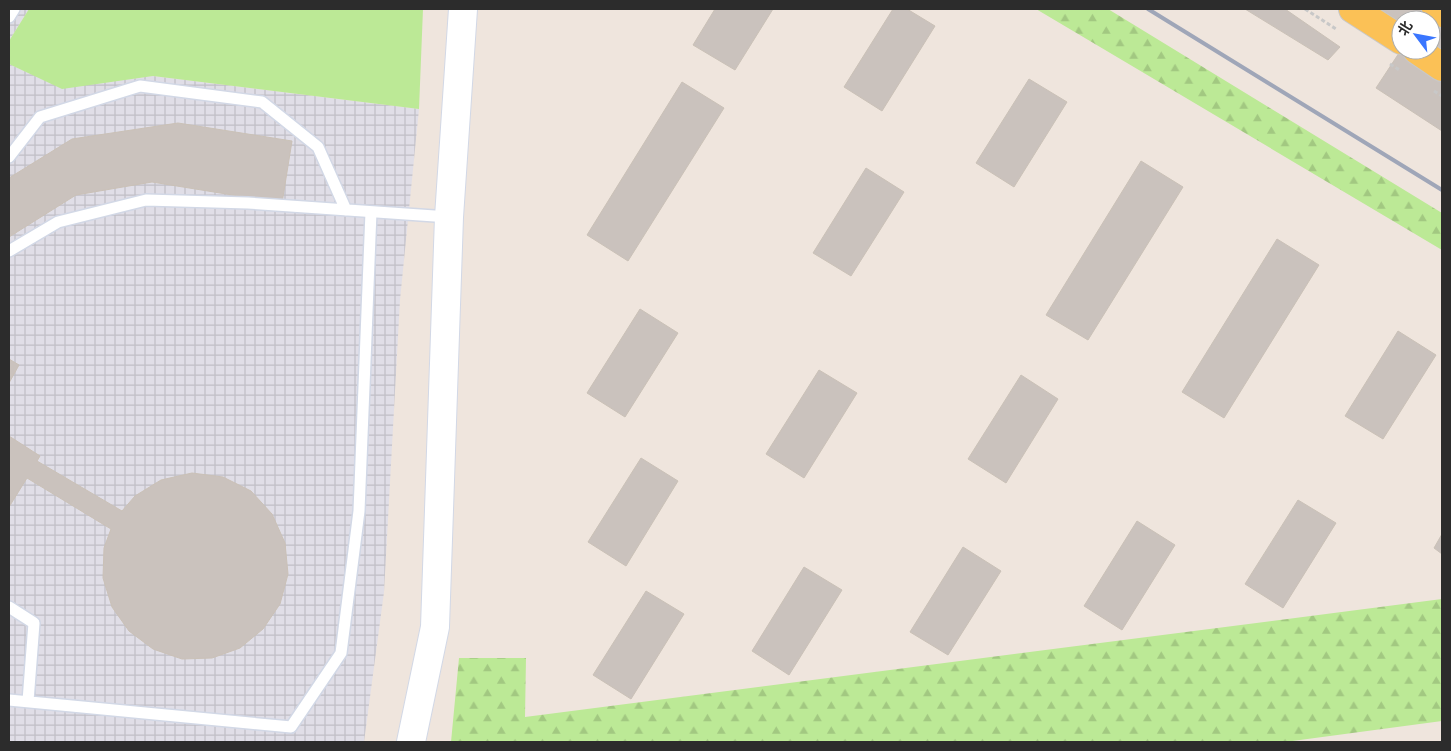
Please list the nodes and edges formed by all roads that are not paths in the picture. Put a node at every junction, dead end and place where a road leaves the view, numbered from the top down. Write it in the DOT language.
graph roads {
  1 [pos="14,9"];
  2 [pos="463,9"];
  3 [pos="1353,9"];
  4 [pos="1436,9"];
  5 [pos="1442,13"];
  6 [pos="9,17"];
  7 [pos="1391,34"];
  8 [pos="9,157"];
  9 [pos="346,210"];
  10 [pos="371,212"];
  11 [pos="448,217"];
  12 [pos="9,251"];
  13 [pos="9,607"];
  14 [pos="9,700"];
  15 [pos="28,701"];
  16 [pos="411,742"];
  1 -- 6 [label="lane"];
  2 -- 11 [label="main road"];
  3 -- 7 [label="main road"];
  4 -- 5 [label="main road"];
  8 -- 9 [label="lane"];
  9 -- 10 [label="lane"];
  9 -- 12 [label="lane"];
  10 -- 11 [label="lane"];
  10 -- 15 [label="lane"];
  11 -- 16 [label="main road"];
  13 -- 15 [label="lane"];
  14 -- 15 [label="lane"];
}
